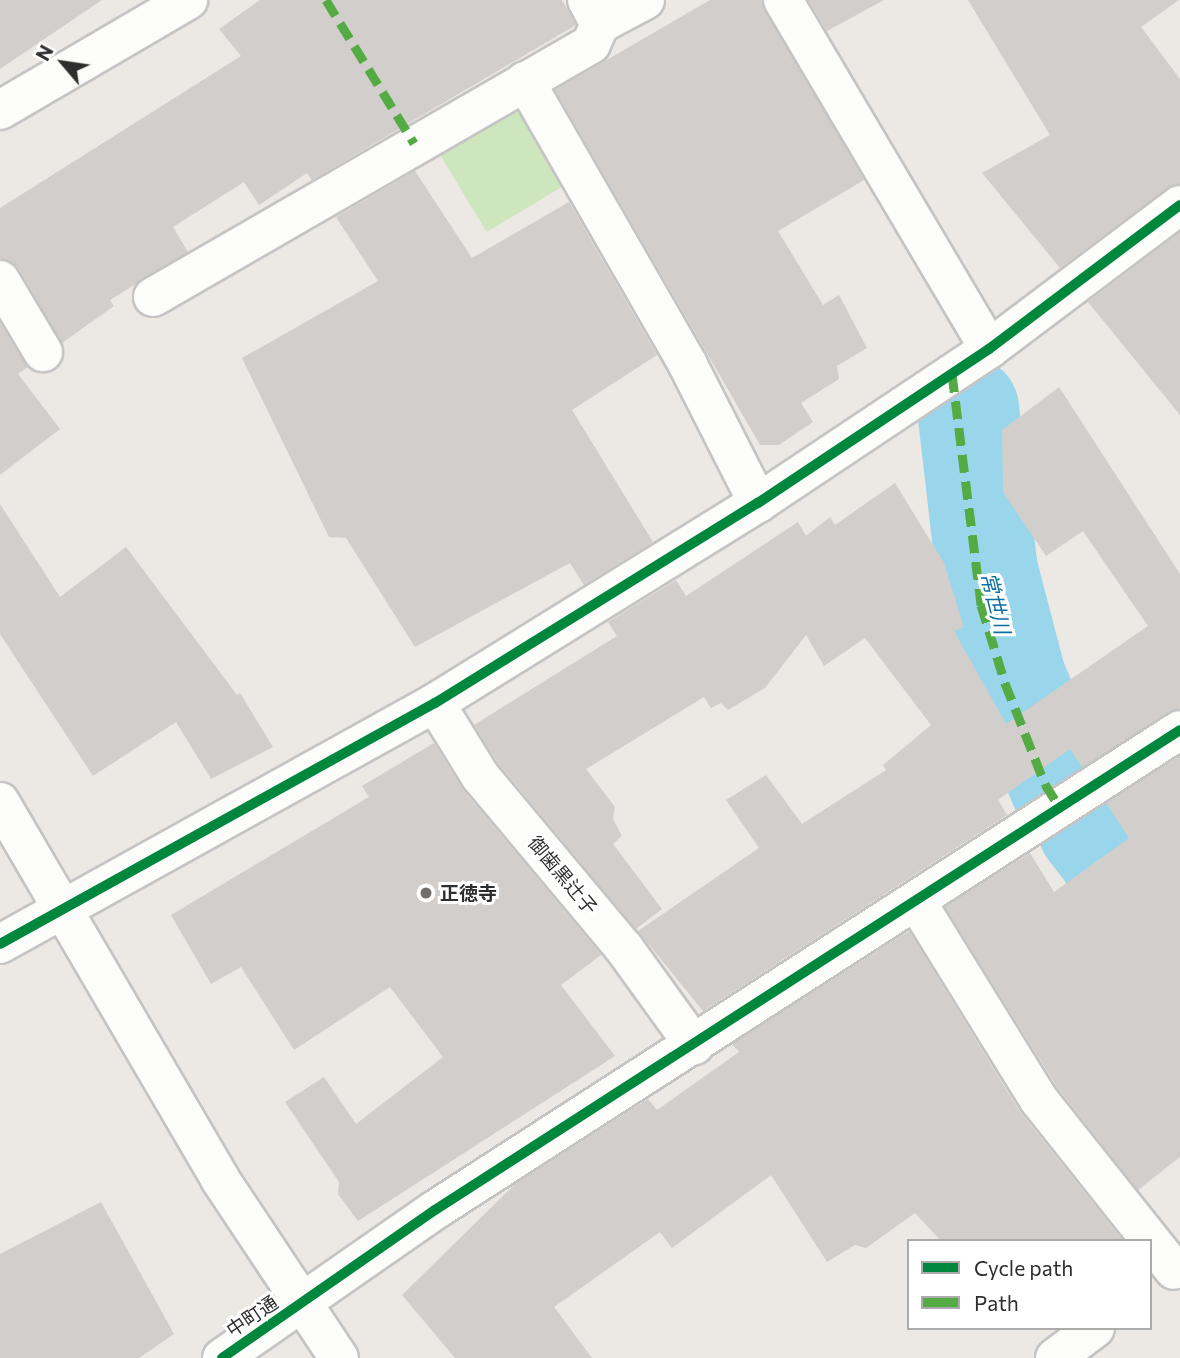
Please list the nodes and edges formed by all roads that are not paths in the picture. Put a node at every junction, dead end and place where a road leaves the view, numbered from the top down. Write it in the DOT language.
graph roads {
  1 [pos="645,0"];
  2 [pos="783,0"];
  3 [pos="176,3"];
  4 [pos="594,12"];
  5 [pos="525,81"];
  6 [pos="0,110"];
  7 [pos="1180,205"];
  8 [pos="0,280"];
  9 [pos="153,297"];
  10 [pos="989,349"];
  11 [pos="43,352"];
  12 [pos="758,503"];
  13 [pos="435,703"];
  14 [pos="1180,730"];
  15 [pos="0,802"];
  16 [pos="916,901"];
  17 [pos="64,908"];
  18 [pos="0,944"];
  19 [pos="694,1045"];
  20 [pos="1142,1239"];
  21 [pos="1152,1252"];
  22 [pos="1168,1274"];
  23 [pos="302,1304"];
  24 [pos="1092,1330"];
  25 [pos="222,1358"];
  26 [pos="340,1358"];
  27 [pos="1055,1358"];
  1 -- 4 [label="street"];
  2 -- 10 [label="street"];
  3 -- 6 [label="street"];
  4 -- 5 [label="street"];
  5 -- 9 [label="street"];
  5 -- 12 [label="street"];
  7 -- 10 [label="street"];
  8 -- 11 [label="street"];
  10 -- 12 [label="street"];
  12 -- 13 [label="street"];
  13 -- 17 [label="street"];
  13 -- 19 [label="street, 御歯黒辻子"];
  14 -- 16 [label="street, 中町通"];
  15 -- 17 [label="street"];
  16 -- 19 [label="street, 中町通"];
  16 -- 20 [label="street"];
  17 -- 18 [label="street"];
  17 -- 23 [label="street"];
  19 -- 23 [label="street, 中町通"];
  21 -- 22 [label="street"];
  23 -- 25 [label="street, 中町通"];
  23 -- 26 [label="street"];
  24 -- 27 [label="street"];
}
